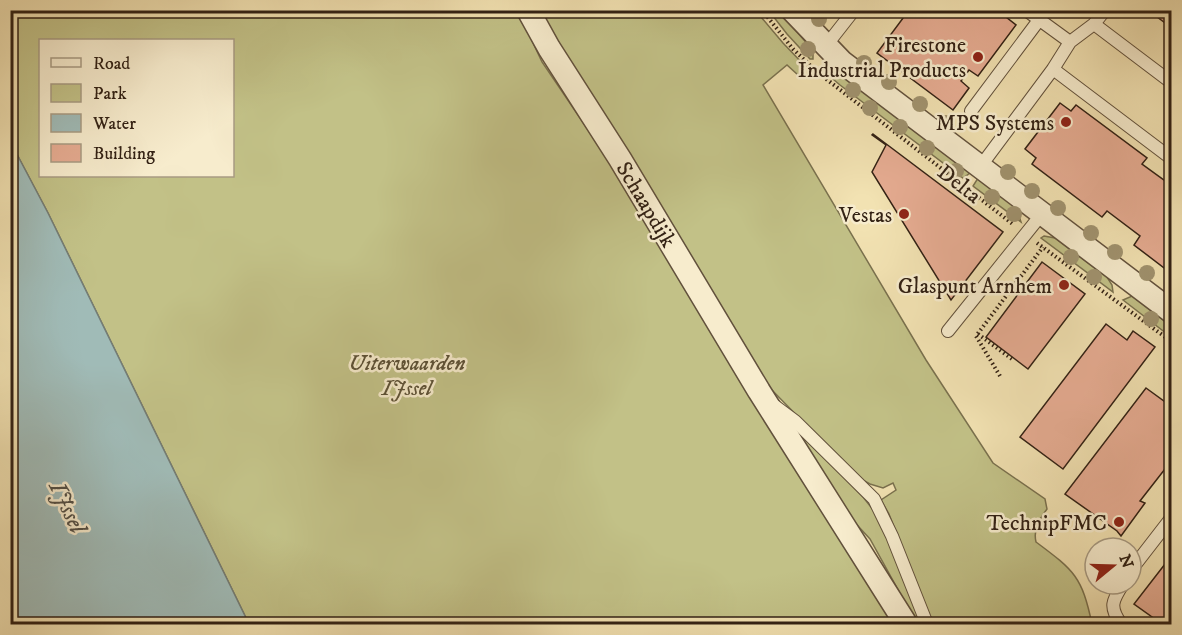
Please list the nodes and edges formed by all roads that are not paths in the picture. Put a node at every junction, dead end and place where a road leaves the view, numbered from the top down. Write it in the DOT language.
graph roads {
  1 [pos="528,10"];
  2 [pos="792,10"];
  3 [pos="854,10"];
  4 [pos="1026,10"];
  5 [pos="1105,10"];
  6 [pos="1039,20"];
  7 [pos="1094,24"];
  8 [pos="1070,42"];
  9 [pos="825,46"];
  10 [pos="1053,69"];
  11 [pos="1172,83"];
  12 [pos="971,111"];
  13 [pos="1172,159"];
  14 [pos="980,167"];
  15 [pos="1041,215"];
  16 [pos="1172,312"];
  17 [pos="948,331"];
  18 [pos="764,398"];
  19 [pos="1172,517"];
  20 [pos="1143,554"];
  21 [pos="1116,596"];
  22 [pos="906,624"];
  23 [pos="927,624"];
  24 [pos="1121,624"];
  1 -- 18 [label="street, Schaapdijk"];
  2 -- 9 [label="street, Delta"];
  3 -- 9 [label="lane"];
  4 -- 6 [label="lane"];
  5 -- 7 [label="lane, Delta"];
  6 -- 8 [label="lane"];
  6 -- 12 [label="lane"];
  7 -- 8 [label="lane, Delta"];
  7 -- 11 [label="lane"];
  8 -- 10 [label="lane, Delta"];
  9 -- 14 [label="street, Delta"];
  10 -- 13 [label="lane"];
  10 -- 14 [label="lane, Delta"];
  14 -- 15 [label="street, Delta"];
  15 -- 16 [label="street, Delta"];
  15 -- 17 [label="lane"];
  18 -- 22 [label="street, Schaapdijk"];
  18 -- 23 [label="lane, Schaapdijk"];
  19 -- 20 [label="lane"];
  21 -- 24 [label="lane"];
}
